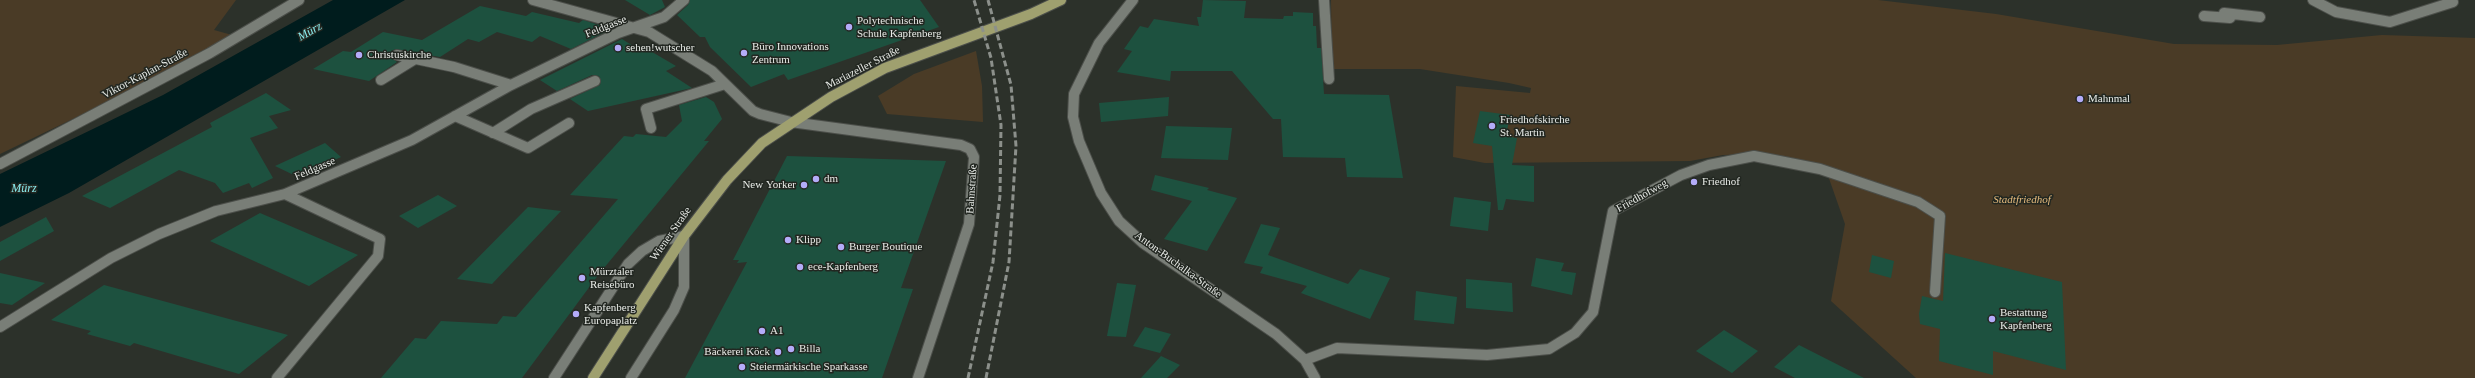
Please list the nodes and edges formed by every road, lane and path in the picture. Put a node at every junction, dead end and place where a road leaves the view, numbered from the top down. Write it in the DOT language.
graph roads {
  1 [pos="298,0"];
  2 [pos="533,0"];
  3 [pos="684,0"];
  4 [pos="1061,0"];
  5 [pos="1133,0"];
  6 [pos="1324,0"];
  7 [pos="2313,0"];
  8 [pos="2453,2"];
  9 [pos="2224,13"];
  10 [pos="2204,16"];
  11 [pos="2260,17"];
  12 [pos="2238,19"];
  13 [pos="638,28"];
  14 [pos="397,55"];
  15 [pos="415,59"];
  16 [pos="1329,79"];
  17 [pos="382,80"];
  18 [pos="595,81"];
  19 [pos="726,84"];
  20 [pos="511,85"];
  21 [pos="456,116"];
  22 [pos="792,122"];
  23 [pos="569,123"];
  24 [pos="651,128"];
  25 [pos="493,132"];
  26 [pos="0,164"];
  27 [pos="285,194"];
  28 [pos="684,236"];
  29 [pos="1935,292"];
  30 [pos="0,327"];
  31 [pos="1305,360"];
  32 [pos="277,378"];
  33 [pos="554,378"];
  34 [pos="593,378"];
  35 [pos="631,378"];
  36 [pos="918,378"];
  37 [pos="1315,378"];
  1 -- 26 [label="street, Viktor-Kaplan-Straße"];
  2 -- 13 [label="street, Bahnstraße"];
  3 -- 13 [label="street, Feldgasse"];
  4 -- 22 [label="main road, Mariazeller Straße"];
  5 -- 31 [label="street, Anton-Buchalka-Straße"];
  6 -- 16 [label="street"];
  7 -- 8 [label="street"];
  9 -- 11 [label="street"];
  10 -- 12 [label="street"];
  13 -- 19 [label="street, Bahnstraße"];
  13 -- 20 [label="street, Feldgasse"];
  14 -- 15 [label="street"];
  15 -- 17 [label="street"];
  15 -- 20 [label="street"];
  18 -- 25 [label="street"];
  19 -- 22 [label="street, Bahnstraße"];
  19 -- 24 [label="street"];
  20 -- 21 [label="street, Feldgasse"];
  21 -- 25 [label="street"];
  21 -- 27 [label="street, Feldgasse"];
  22 -- 28 [label="main road, Wiener Straße"];
  22 -- 36 [label="street, Bahnstraße"];
  23 -- 25 [label="street"];
  27 -- 30 [label="street, Feldgasse"];
  27 -- 32 [label="street"];
  28 -- 33 [label="street"];
  28 -- 34 [label="main road, Wiener Straße"];
  28 -- 35 [label="street"];
  29 -- 31 [label="street, Friedhofweg"];
  31 -- 37 [label="street, Anton-Buchalka-Straße"];
}
